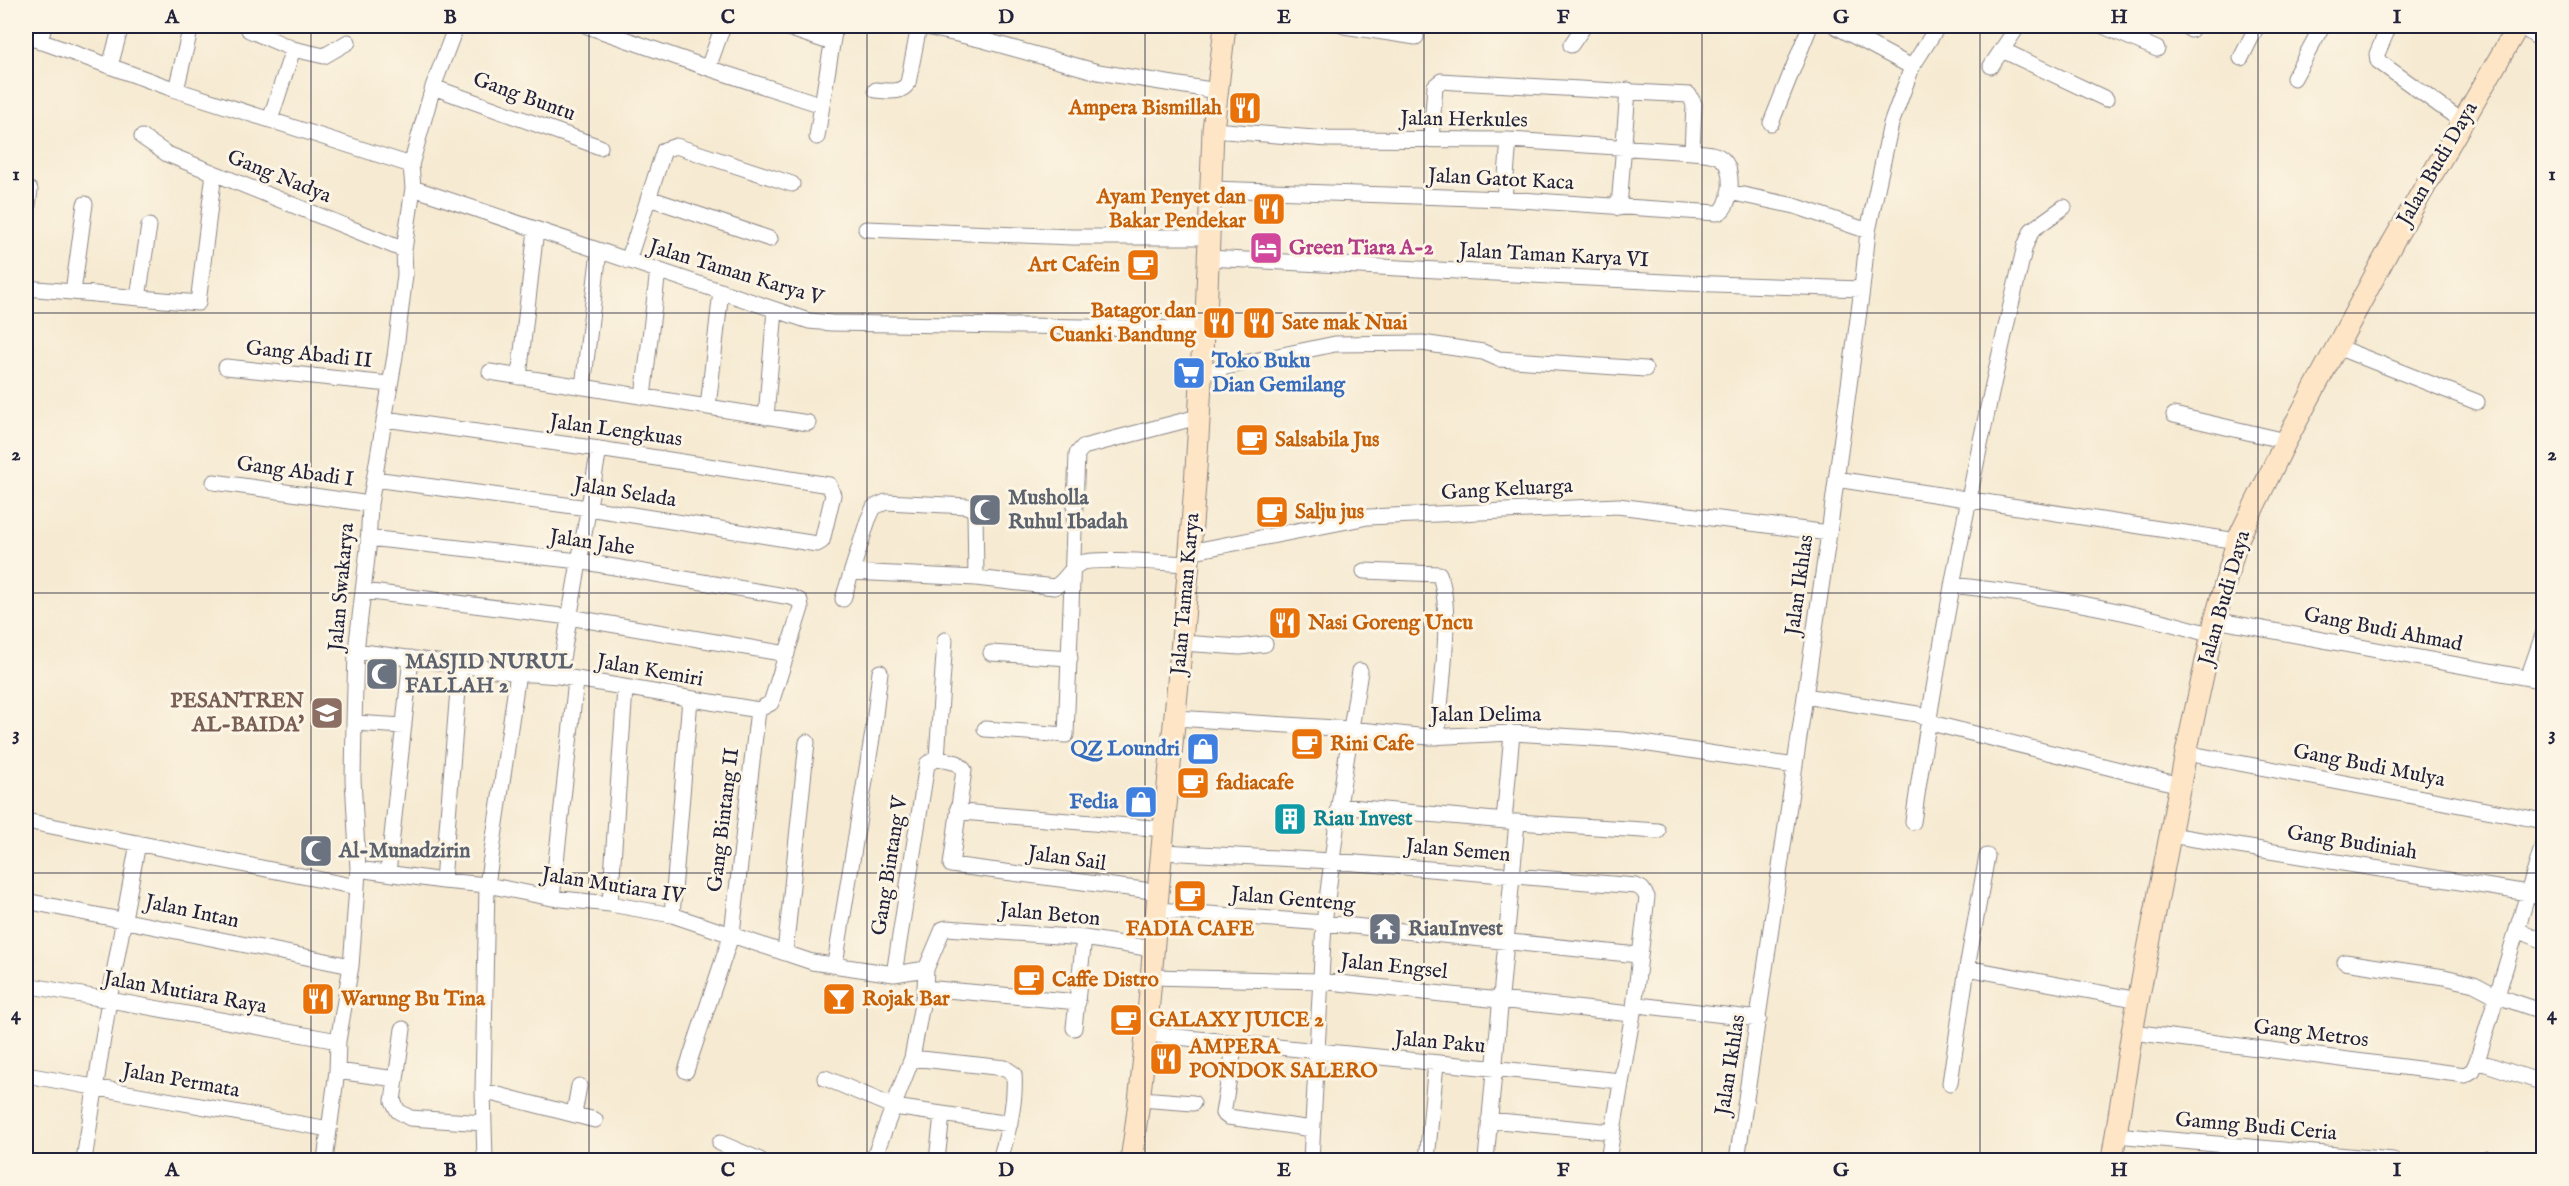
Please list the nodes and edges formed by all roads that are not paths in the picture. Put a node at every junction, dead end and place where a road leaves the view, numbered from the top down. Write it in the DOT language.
graph roads {
  1 [pos="44,26"];
  2 [pos="122,26"];
  3 [pos="191,26"];
  4 [pos="456,26"];
  5 [pos="588,26"];
  6 [pos="723,26"];
  7 [pos="782,26"];
  8 [pos="835,26"];
  9 [pos="921,26"];
  10 [pos="1225,26"];
  11 [pos="1344,26"];
  12 [pos="1584,26"];
  13 [pos="1810,26"];
  14 [pos="1835,26"];
  15 [pos="1938,26"];
  16 [pos="2018,26"];
  17 [pos="2103,26"];
  18 [pos="2257,26"];
  19 [pos="2322,26"];
  20 [pos="2390,26"];
  21 [pos="2520,26"];
  22 [pos="249,30"];
  23 [pos="629,32"];
  24 [pos="984,33"];
  25 [pos="1416,37"];
  26 [pos="33,39"];
  27 [pos="348,42"];
  28 [pos="2544,42"];
  29 [pos="832,43"];
  30 [pos="1571,45"];
  31 [pos="294,49"];
  32 [pos="2157,49"];
  33 [pos="2002,50"];
  34 [pos="2241,58"];
  35 [pos="110,66"];
  36 [pos="1991,66"];
  37 [pos="1912,67"];
  38 [pos="708,68"];
  39 [pos="2294,78"];
  40 [pos="433,87"];
  41 [pos="176,90"];
  42 [pos="876,90"];
  43 [pos="1628,90"];
  44 [pos="1216,91"];
  45 [pos="2106,99"];
  46 [pos="822,105"];
  47 [pos="270,120"];
  48 [pos="2463,122"];
  49 [pos="1772,123"];
  50 [pos="1213,130"];
  51 [pos="142,137"];
  52 [pos="817,137"];
  53 [pos="1431,140"];
  54 [pos="1509,140"];
  55 [pos="600,147"];
  56 [pos="1624,149"];
  57 [pos="1692,152"];
  58 [pos="411,165"];
  59 [pos="214,173"];
  60 [pos="792,184"];
  61 [pos="413,188"];
  62 [pos="1211,189"];
  63 [pos="30,190"];
  64 [pos="1729,192"];
  65 [pos="649,198"];
  66 [pos="1504,199"];
  67 [pos="85,204"];
  68 [pos="2064,207"];
  69 [pos="1619,208"];
  70 [pos="26,220"];
  71 [pos="149,226"];
  72 [pos="866,229"];
  73 [pos="536,230"];
  74 [pos="1868,231"];
  75 [pos="1207,237"];
  76 [pos="770,239"];
  77 [pos="404,250"];
  78 [pos="599,251"];
  79 [pos="1208,258"];
  80 [pos="628,261"];
  81 [pos="658,270"];
  82 [pos="26,288"];
  83 [pos="1862,289"];
  84 [pos="721,291"];
  85 [pos="73,292"];
  86 [pos="138,298"];
  87 [pos="775,310"];
  88 [pos="1203,329"];
  89 [pos="2337,347"];
  90 [pos="226,367"];
  91 [pos="1645,369"];
  92 [pos="490,372"];
  93 [pos="1202,372"];
  94 [pos="519,377"];
  95 [pos="389,384"];
  96 [pos="583,387"];
  97 [pos="643,397"];
  98 [pos="2477,402"];
  99 [pos="708,407"];
  100 [pos="2174,415"];
  101 [pos="766,417"];
  102 [pos="1198,417"];
  103 [pos="385,419"];
  104 [pos="808,423"];
  105 [pos="2286,441"];
  106 [pos="598,449"];
  107 [pos="374,479"];
  108 [pos="1836,479"];
  109 [pos="214,482"];
  110 [pos="834,495"];
  111 [pos="1968,499"];
  112 [pos="370,504"];
  113 [pos="588,508"];
  114 [pos="1829,533"];
  115 [pos="368,538"];
  116 [pos="2237,541"];
  117 [pos="1188,558"];
  118 [pos="579,561"];
  119 [pos="1074,568"];
  120 [pos="852,572"];
  121 [pos="1364,572"];
  122 [pos="976,578"];
  123 [pos="1952,585"];
  124 [pos="363,591"];
  125 [pos="843,599"];
  126 [pos="569,617"];
  127 [pos="2213,627"];
  128 [pos="2544,632"];
  129 [pos="945,640"];
  130 [pos="1182,643"];
  131 [pos="1265,644"];
  132 [pos="356,651"];
  133 [pos="991,653"];
  134 [pos="787,654"];
  135 [pos="411,658"];
  136 [pos="1070,658"];
  137 [pos="460,664"];
  138 [pos="1360,671"];
  139 [pos="880,672"];
  140 [pos="518,673"];
  141 [pos="559,676"];
  142 [pos="2528,678"];
  143 [pos="576,680"];
  144 [pos="2544,681"];
  145 [pos="625,689"];
  146 [pos="1805,696"];
  147 [pos="690,699"];
  148 [pos="758,710"];
  149 [pos="1176,718"];
  150 [pos="1928,720"];
  151 [pos="354,723"];
  152 [pos="404,726"];
  153 [pos="985,729"];
  154 [pos="1351,729"];
  155 [pos="1512,733"];
  156 [pos="1437,737"];
  157 [pos="807,742"];
  158 [pos="2186,753"];
  159 [pos="932,761"];
  160 [pos="1795,766"];
  161 [pos="2180,786"];
  162 [pos="1339,806"];
  163 [pos="958,808"];
  164 [pos="26,821"];
  165 [pos="1510,821"];
  166 [pos="2544,821"];
  167 [pos="1913,822"];
  168 [pos="1164,829"];
  169 [pos="1658,831"];
  170 [pos="2170,835"];
  171 [pos="2544,842"];
  172 [pos="138,843"];
  173 [pos="1163,852"];
  174 [pos="1987,856"];
  175 [pos="1332,861"];
  176 [pos="358,869"];
  177 [pos="388,873"];
  178 [pos="1511,877"];
  179 [pos="442,881"];
  180 [pos="487,885"];
  181 [pos="357,887"];
  182 [pos="2528,893"];
  183 [pos="552,898"];
  184 [pos="2544,899"];
  185 [pos="26,901"];
  186 [pos="1159,901"];
  187 [pos="610,904"];
  188 [pos="672,915"];
  189 [pos="125,920"];
  190 [pos="1324,923"];
  191 [pos="2518,930"];
  192 [pos="732,933"];
  193 [pos="1084,938"];
  194 [pos="1506,940"];
  195 [pos="2544,941"];
  196 [pos="1153,949"];
  197 [pos="785,953"];
  198 [pos="1638,955"];
  199 [pos="2345,962"];
  200 [pos="835,964"];
  201 [pos="351,966"];
  202 [pos="1967,968"];
  203 [pos="926,969"];
  204 [pos="894,974"];
  205 [pos="1151,977"];
  206 [pos="1320,981"];
  207 [pos="26,985"];
  208 [pos="925,988"];
  209 [pos="2497,996"];
  210 [pos="1501,999"];
  211 [pos="2139,999"];
  212 [pos="109,1000"];
  213 [pos="1078,1002"];
  214 [pos="1633,1010"];
  215 [pos="2544,1012"];
  216 [pos="1759,1019"];
  217 [pos="1074,1028"];
  218 [pos="403,1029"];
  219 [pos="2132,1032"];
  220 [pos="1147,1034"];
  221 [pos="338,1041"];
  222 [pos="1235,1043"];
  223 [pos="1318,1053"];
  224 [pos="912,1058"];
  225 [pos="2477,1060"];
  226 [pos="1436,1063"];
  227 [pos="1495,1069"];
  228 [pos="337,1071"];
  229 [pos="686,1071"];
  230 [pos="26,1075"];
  231 [pos="825,1078"];
  232 [pos="396,1079"];
  233 [pos="1621,1081"];
  234 [pos="1950,1083"];
  235 [pos="2544,1083"];
  236 [pos="579,1086"];
  237 [pos="97,1088"];
  238 [pos="483,1091"];
  239 [pos="1141,1100"];
  240 [pos="1193,1103"];
  241 [pos="894,1107"];
  242 [pos="574,1114"];
  243 [pos="942,1115"];
  244 [pos="596,1120"];
  245 [pos="1489,1120"];
  246 [pos="484,1123"];
  247 [pos="1010,1124"];
  248 [pos="329,1129"];
  249 [pos="1312,1129"];
  250 [pos="1613,1132"];
  251 [pos="2116,1135"];
  252 [pos="720,1143"];
  253 [pos="84,1161"];
  254 [pos="325,1161"];
  255 [pos="485,1161"];
  256 [pos="760,1161"];
  257 [pos="873,1161"];
  258 [pos="937,1161"];
  259 [pos="1000,1161"];
  260 [pos="1131,1161"];
  261 [pos="1311,1161"];
  262 [pos="1426,1161"];
  263 [pos="1486,1161"];
  264 [pos="1608,1161"];
  265 [pos="1737,1161"];
  266 [pos="2112,1161"];
  267 [pos="2393,1161"];
  1 -- 26 [label="street"];
  2 -- 35 [label="street"];
  3 -- 41 [label="street"];
  4 -- 40 [label="street, Jalan Swakarya"];
  5 -- 23 [label="street"];
  6 -- 38 [label="street"];
  7 -- 29 [label="street"];
  8 -- 29 [label="street"];
  9 -- 24 [label="street"];
  9 -- 42 [label="street"];
  10 -- 44 [label="street, Jalan Taman Karya"];
  11 -- 25 [label="street"];
  12 -- 30 [label="street"];
  13 -- 49 [label="street"];
  14 -- 37 [label="street"];
  15 -- 37 [label="street, Jalan Ikhlas"];
  16 -- 33 [label="street"];
  17 -- 32 [label="street"];
  18 -- 34 [label="street"];
  19 -- 39 [label="street"];
  20 -- 48 [label="street"];
  21 -- 28 [label="street"];
  21 -- 48 [label="street, Jalan Budi Daya"];
  22 -- 31 [label="street"];
  23 -- 38 [label="street"];
  24 -- 44 [label="street"];
  26 -- 35 [label="street"];
  27 -- 31 [label="street"];
  29 -- 46 [label="street"];
  31 -- 47 [label="street"];
  33 -- 36 [label="street"];
  33 -- 45 [label="street"];
  35 -- 41 [label="street"];
  37 -- 74 [label="street, Jalan Ikhlas"];
  38 -- 46 [label="street"];
  40 -- 55 [label="street, Gang Buntu"];
  40 -- 58 [label="street, Jalan Swakarya"];
  41 -- 47 [label="street"];
  43 -- 53 [label="street"];
  43 -- 56 [label="street"];
  43 -- 57 [label="street"];
  44 -- 50 [label="street, Jalan Taman Karya"];
  46 -- 52 [label="street"];
  47 -- 58 [label="street"];
  48 -- 89 [label="street, Jalan Budi Daya"];
  50 -- 53 [label="street, Jalan Herkules"];
  50 -- 62 [label="street, Jalan Taman Karya"];
  51 -- 59 [label="street, Gang Nadya"];
  53 -- 54 [label="street, Jalan Herkules"];
  54 -- 56 [label="street, Jalan Herkules"];
  54 -- 66 [label="street"];
  56 -- 57 [label="street, Jalan Herkules"];
  56 -- 69 [label="street"];
  57 -- 64 [label="street, Jalan Herkules"];
  58 -- 61 [label="street, Jalan Swakarya"];
  59 -- 77 [label="street, Gang Nadya"];
  59 -- 86 [label="street"];
  60 -- 65 [label="street"];
  61 -- 73 [label="street, Jalan Taman Karya V"];
  61 -- 77 [label="street, Jalan Swakarya"];
  62 -- 66 [label="street, Jalan Gatot Kaca"];
  62 -- 75 [label="street, Jalan Taman Karya"];
  63 -- 70 [label="street"];
  64 -- 69 [label="street, Jalan Gatot Kaca"];
  64 -- 74 [label="street"];
  65 -- 76 [label="street"];
  65 -- 80 [label="street"];
  66 -- 69 [label="street, Jalan Gatot Kaca"];
  67 -- 85 [label="street"];
  68 -- 111 [label="street"];
  71 -- 86 [label="street"];
  72 -- 75 [label="street"];
  73 -- 78 [label="street, Jalan Taman Karya V"];
  73 -- 94 [label="street"];
  74 -- 83 [label="street, Jalan Ikhlas"];
  75 -- 79 [label="street, Jalan Taman Karya"];
  77 -- 95 [label="street, Jalan Swakarya"];
  78 -- 80 [label="street, Jalan Taman Karya V"];
  78 -- 96 [label="street"];
  79 -- 83 [label="street, Jalan Taman Karya VI"];
  79 -- 88 [label="street, Jalan Taman Karya"];
  80 -- 81 [label="street, Jalan Taman Karya V"];
  81 -- 84 [label="street, Jalan Taman Karya V"];
  81 -- 97 [label="street"];
  82 -- 85 [label="street"];
  83 -- 108 [label="street, Jalan Ikhlas"];
  84 -- 87 [label="street, Jalan Taman Karya V"];
  84 -- 99 [label="street"];
  85 -- 86 [label="street"];
  87 -- 88 [label="street, Jalan Taman Karya V"];
  87 -- 101 [label="street"];
  88 -- 93 [label="street, Jalan Taman Karya"];
  89 -- 98 [label="street"];
  89 -- 105 [label="street, Jalan Budi Daya"];
  90 -- 95 [label="street, Gang Abadi II"];
  91 -- 93 [label="street"];
  92 -- 94 [label="street"];
  93 -- 102 [label="street, Jalan Taman Karya"];
  94 -- 96 [label="street"];
  95 -- 103 [label="street, Jalan Swakarya"];
  96 -- 97 [label="street"];
  97 -- 99 [label="street"];
  99 -- 101 [label="street"];
  100 -- 105 [label="street"];
  101 -- 104 [label="street"];
  102 -- 117 [label="street, Jalan Taman Karya"];
  102 -- 119 [label="street"];
  103 -- 106 [label="street, Jalan Lengkuas"];
  103 -- 107 [label="street, Jalan Swakarya"];
  105 -- 116 [label="street, Jalan Budi Daya"];
  106 -- 110 [label="street, Jalan Lengkuas"];
  106 -- 113 [label="street"];
  107 -- 112 [label="street, Jalan Swakarya"];
  107 -- 113 [label="street, Jalan Selada"];
  108 -- 111 [label="street"];
  108 -- 114 [label="street, Jalan Ikhlas"];
  109 -- 112 [label="street, Gang Abadi I"];
  110 -- 113 [label="street, Jalan Selada"];
  111 -- 116 [label="street"];
  111 -- 123 [label="street"];
  112 -- 115 [label="street, Jalan Swakarya"];
  113 -- 118 [label="street"];
  114 -- 117 [label="street, Gang Keluarga"];
  114 -- 146 [label="street, Jalan Ikhlas"];
  115 -- 118 [label="street, Jalan Jahe"];
  115 -- 124 [label="street, Jalan Swakarya"];
  116 -- 127 [label="street, Jalan Budi Daya"];
  117 -- 119 [label="street, Gang Keluarga"];
  117 -- 130 [label="street, Jalan Taman Karya"];
  118 -- 126 [label="street"];
  118 -- 134 [label="street, Jalan Jahe"];
  119 -- 122 [label="street"];
  119 -- 136 [label="street"];
  120 -- 122 [label="street"];
  120 -- 122 [label="street"];
  120 -- 125 [label="street"];
  121 -- 156 [label="street"];
  123 -- 127 [label="street, Gang Budi Ahmad"];
  123 -- 150 [label="street"];
  124 -- 126 [label="street"];
  124 -- 132 [label="street, Jalan Swakarya"];
  126 -- 134 [label="street"];
  126 -- 141 [label="street"];
  127 -- 142 [label="street, Gang Budi Ahmad"];
  127 -- 158 [label="street, Jalan Budi Daya"];
  128 -- 142 [label="street"];
  129 -- 159 [label="street, Gang Bintang V"];
  130 -- 131 [label="street"];
  130 -- 149 [label="street, Jalan Taman Karya"];
  132 -- 135 [label="street, Jalan Kemiri"];
  132 -- 151 [label="street, Jalan Swakarya"];
  133 -- 136 [label="street"];
  134 -- 148 [label="street"];
  135 -- 137 [label="street, Jalan Kemiri"];
  135 -- 152 [label="street"];
  136 -- 153 [label="street"];
  137 -- 140 [label="street, Jalan Kemiri"];
  137 -- 179 [label="street"];
  138 -- 154 [label="street"];
  139 -- 200 [label="street"];
  140 -- 141 [label="street, Jalan Kemiri"];
  140 -- 180 [label="street"];
  141 -- 143 [label="street, Jalan Kemiri"];
  142 -- 144 [label="street, Gang Budi Ahmad"];
  143 -- 145 [label="street, Jalan Kemiri"];
  143 -- 183 [label="street"];
  145 -- 147 [label="street, Jalan Kemiri"];
  145 -- 187 [label="street"];
  146 -- 150 [label="street"];
  146 -- 160 [label="street, Jalan Ikhlas"];
  147 -- 148 [label="street, Jalan Kemiri"];
  147 -- 188 [label="street"];
  148 -- 192 [label="street, Gang Bintang II"];
  149 -- 154 [label="street, Jalan Delima"];
  149 -- 168 [label="street, Jalan Taman Karya"];
  150 -- 161 [label="street"];
  150 -- 167 [label="street"];
  151 -- 152 [label="street"];
  151 -- 176 [label="street, Jalan Swakarya"];
  152 -- 177 [label="street"];
  154 -- 156 [label="street, Jalan Delima"];
  154 -- 162 [label="street"];
  155 -- 156 [label="street, Jalan Delima"];
  155 -- 160 [label="street, Jalan Delima"];
  155 -- 165 [label="street"];
  157 -- 197 [label="street"];
  158 -- 161 [label="street, Jalan Budi Daya"];
  158 -- 166 [label="street, Gang Budi Mulya"];
  159 -- 163 [label="street"];
  159 -- 204 [label="street, Gang Bintang V"];
  160 -- 216 [label="street, Jalan Ikhlas"];
  161 -- 170 [label="street, Jalan Budi Daya"];
  162 -- 165 [label="street"];
  162 -- 175 [label="street"];
  163 -- 168 [label="street"];
  163 -- 186 [label="street, Jalan Sail"];
  164 -- 172 [label="street"];
  165 -- 169 [label="street"];
  165 -- 178 [label="street"];
  168 -- 173 [label="street, Jalan Taman Karya"];
  170 -- 182 [label="street, Gang Budiniah"];
  170 -- 211 [label="street, Jalan Budi Daya"];
  171 -- 182 [label="street"];
  172 -- 181 [label="street"];
  172 -- 189 [label="street"];
  173 -- 175 [label="street, Jalan Semen"];
  173 -- 186 [label="street, Jalan Taman Karya"];
  174 -- 202 [label="street"];
  175 -- 178 [label="street, Jalan Semen"];
  175 -- 190 [label="street"];
  176 -- 177 [label="street, Jalan Mutiara IV"];
  176 -- 181 [label="street, Jalan Swakarya"];
  177 -- 179 [label="street, Jalan Mutiara IV"];
  178 -- 194 [label="street"];
  178 -- 198 [label="street, Jalan Semen"];
  179 -- 180 [label="street, Jalan Mutiara IV"];
  180 -- 183 [label="street, Jalan Mutiara IV"];
  180 -- 238 [label="street"];
  181 -- 201 [label="street, Jalan Swakarya"];
  182 -- 184 [label="street, Gang Budiniah"];
  182 -- 191 [label="street"];
  183 -- 187 [label="street, Jalan Mutiara IV"];
  185 -- 189 [label="street, Jalan Intan"];
  186 -- 190 [label="street, Jalan Genteng"];
  186 -- 196 [label="street, Jalan Taman Karya"];
  187 -- 188 [label="street, Jalan Mutiara IV"];
  188 -- 192 [label="street, Jalan Mutiara IV"];
  189 -- 201 [label="street, Jalan Intan"];
  189 -- 212 [label="street"];
  190 -- 194 [label="street, Jalan Genteng"];
  190 -- 206 [label="street"];
  191 -- 195 [label="street"];
  191 -- 209 [label="street"];
  192 -- 197 [label="street, Jalan Mutiara IV"];
  192 -- 229 [label="street, Gang Bintang II"];
  193 -- 196 [label="street, Jalan Beton"];
  193 -- 203 [label="street, Jalan Beton"];
  193 -- 213 [label="street"];
  194 -- 198 [label="street, Jalan Genteng"];
  194 -- 210 [label="street"];
  196 -- 205 [label="street, Jalan Taman Karya"];
  197 -- 200 [label="street, Jalan Mutiara IV"];
  198 -- 214 [label="street"];
  199 -- 209 [label="street"];
  200 -- 204 [label="street, Jalan Mutiara IV"];
  201 -- 221 [label="street, Jalan Swakarya"];
  202 -- 211 [label="street"];
  202 -- 234 [label="street"];
  203 -- 204 [label="street, Jalan Mutiara IV"];
  203 -- 208 [label="street"];
  205 -- 206 [label="street, Jalan Engsel"];
  205 -- 220 [label="street, Jalan Taman Karya"];
  206 -- 210 [label="street, Jalan Engsel"];
  206 -- 223 [label="street"];
  207 -- 212 [label="street, Jalan Mutiara Raya"];
  208 -- 213 [label="street"];
  208 -- 224 [label="street"];
  209 -- 215 [label="street"];
  209 -- 225 [label="street"];
  210 -- 214 [label="street, Jalan Engsel"];
  210 -- 227 [label="street"];
  211 -- 219 [label="street, Jalan Budi Daya"];
  212 -- 221 [label="street, Jalan Mutiara Raya"];
  212 -- 237 [label="street"];
  213 -- 217 [label="street"];
  214 -- 216 [label="street, Jalan Engsel"];
  214 -- 233 [label="street"];
  216 -- 265 [label="street, Jalan Ikhlas"];
  218 -- 232 [label="street"];
  219 -- 225 [label="street, Gang Metros"];
  219 -- 251 [label="street, Jalan Budi Daya"];
  220 -- 222 [label="street, Jalan Paku"];
  220 -- 239 [label="street, Jalan Taman Karya"];
  221 -- 228 [label="street, Jalan Swakarya"];
  222 -- 223 [label="street, Jalan Paku"];
  222 -- 249 [label="street"];
  223 -- 226 [label="street, Jalan Paku"];
  223 -- 249 [label="street"];
  224 -- 241 [label="street"];
  224 -- 247 [label="street"];
  225 -- 235 [label="street"];
  226 -- 227 [label="street, Jalan Paku"];
  226 -- 262 [label="street"];
  227 -- 233 [label="street, Jalan Paku"];
  227 -- 245 [label="street"];
  228 -- 232 [label="street"];
  228 -- 248 [label="street, Jalan Swakarya"];
  230 -- 237 [label="street, Jalan Permata"];
  231 -- 241 [label="street"];
  232 -- 246 [label="street"];
  233 -- 250 [label="street"];
  236 -- 242 [label="street"];
  237 -- 248 [label="street, Jalan Permata"];
  237 -- 253 [label="street"];
  238 -- 242 [label="street"];
  238 -- 246 [label="street"];
  239 -- 240 [label="street"];
  239 -- 260 [label="street, Jalan Taman Karya"];
  241 -- 243 [label="street"];
  241 -- 257 [label="street"];
  242 -- 244 [label="street"];
  243 -- 247 [label="street"];
  243 -- 258 [label="street"];
  245 -- 250 [label="street"];
  245 -- 263 [label="street"];
  246 -- 255 [label="street"];
  247 -- 259 [label="street"];
  248 -- 254 [label="street, Jalan Swakarya"];
  249 -- 261 [label="street"];
  250 -- 264 [label="street"];
  251 -- 266 [label="street, Jalan Budi Daya"];
  251 -- 267 [label="street, Gamng Budi Ceria"];
  252 -- 256 [label="street"];
}
